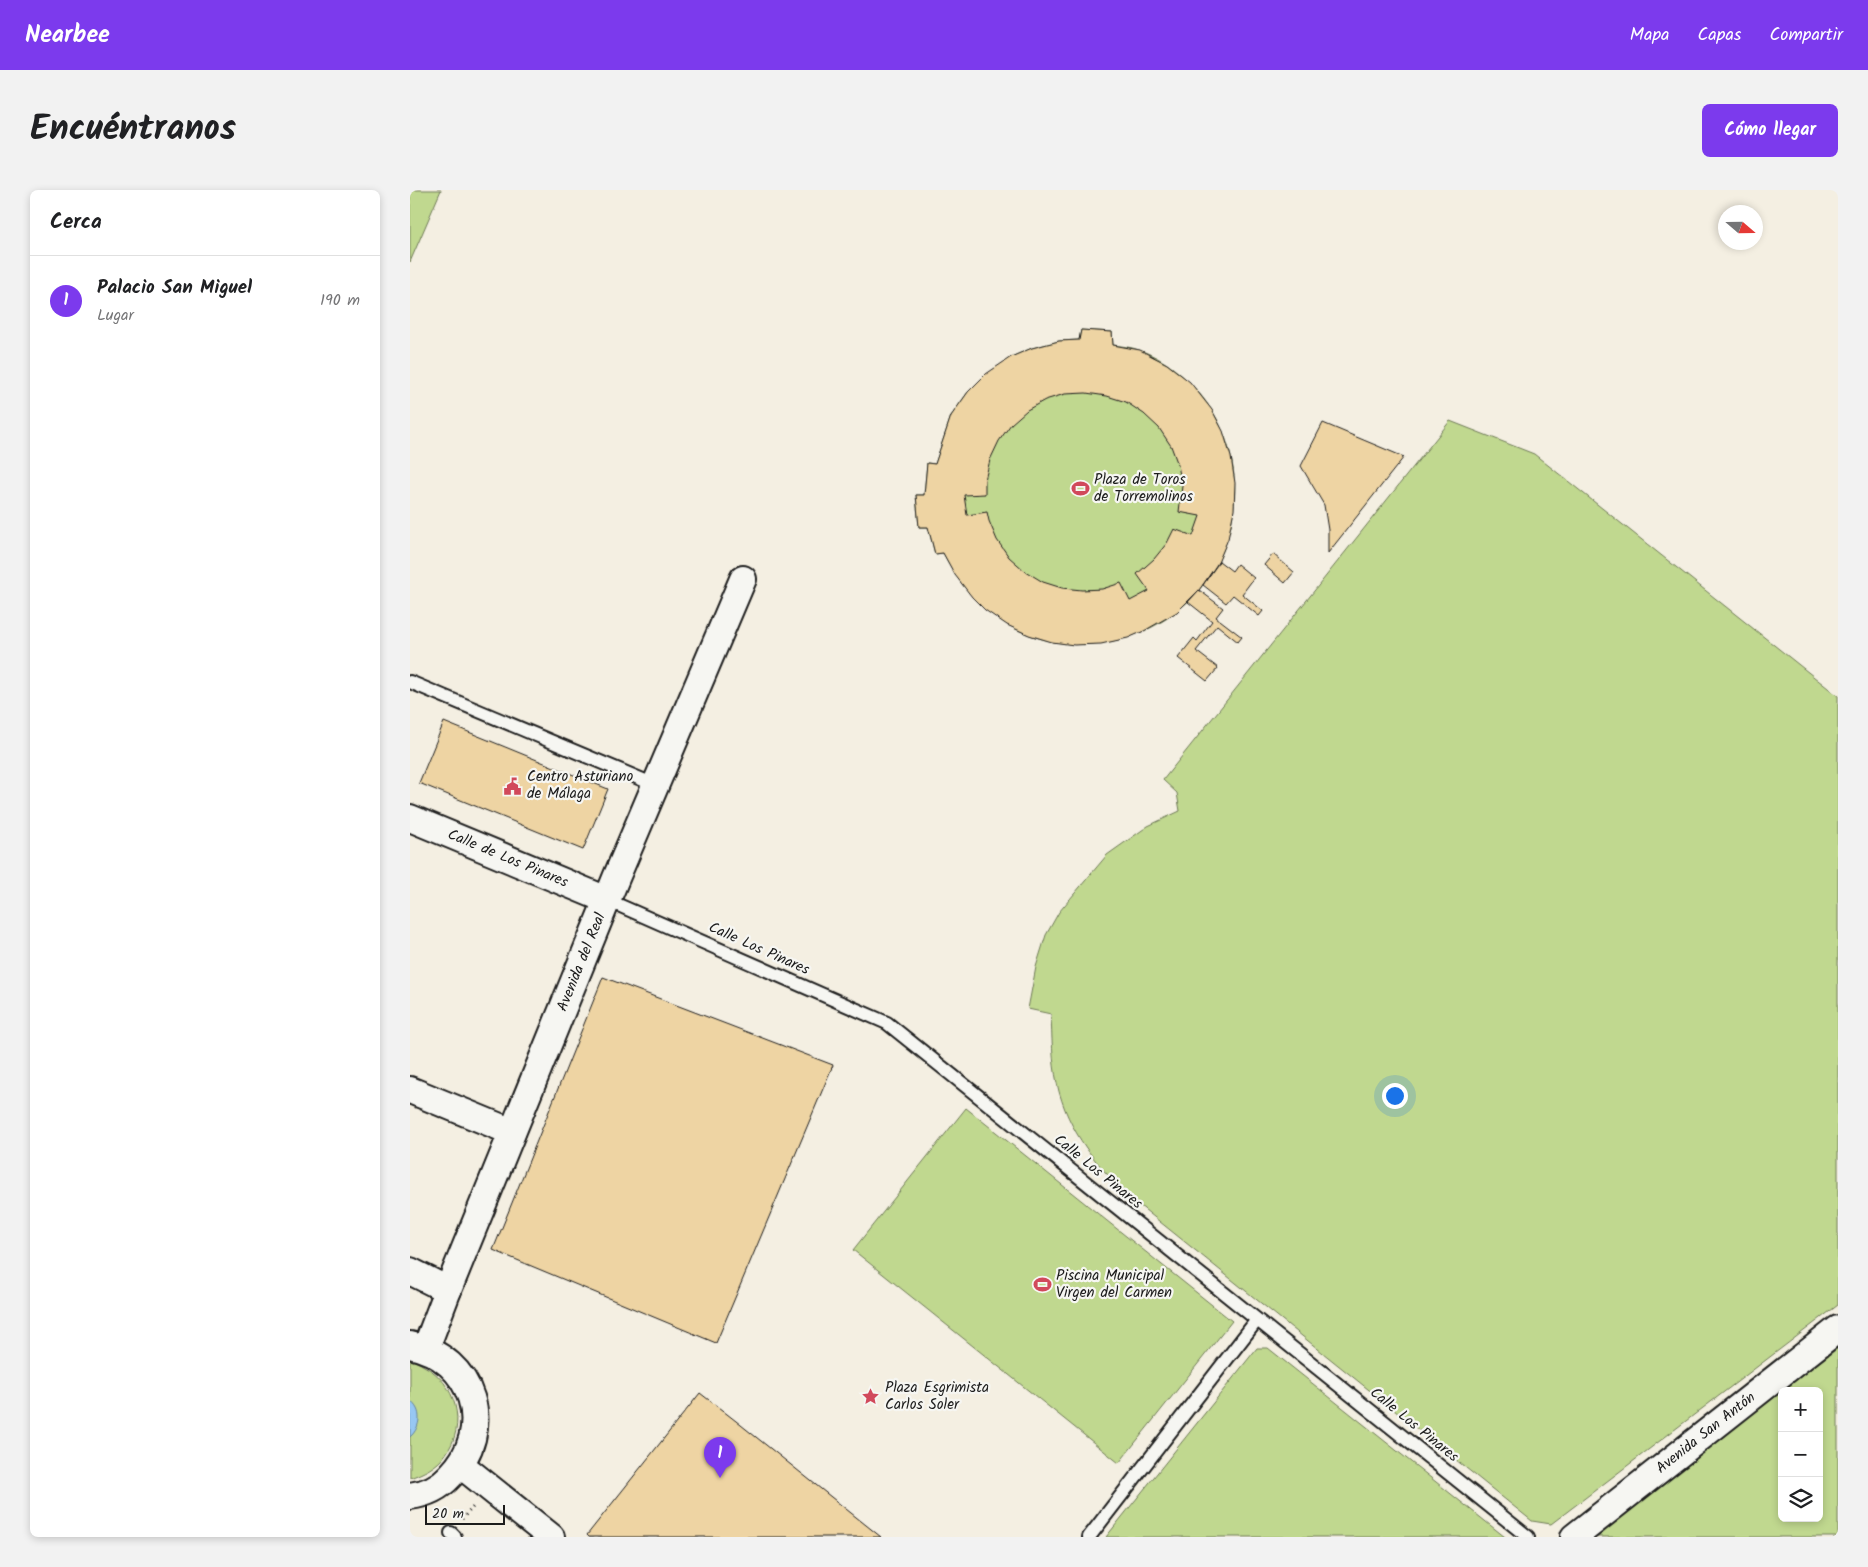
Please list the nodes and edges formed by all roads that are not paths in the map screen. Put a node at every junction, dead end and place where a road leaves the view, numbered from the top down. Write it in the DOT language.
graph roads {
  1 [pos="743,579"];
  2 [pos="410,682"];
  3 [pos="656,785"];
  4 [pos="410,818"];
  5 [pos="607,900"];
  6 [pos="410,1090"];
  7 [pos="512,1132"];
  8 [pos="410,1272"];
  9 [pos="448,1290"];
  10 [pos="1257,1320"];
  11 [pos="1838,1328"];
  12 [pos="418,1346"];
  13 [pos="462,1465"];
  14 [pos="410,1496"];
  15 [pos="551,1537"];
  16 [pos="1089,1537"];
  17 [pos="1528,1537"];
  18 [pos="1574,1537"];
  1 -- 3 [label="street, Avenida del Real"];
  2 -- 3 [label="lane"];
  3 -- 5 [label="street, Avenida del Real"];
  4 -- 5 [label="street, Calle de Los Pinares"];
  5 -- 7 [label="street, Avenida del Real"];
  5 -- 10 [label="lane, Calle Los Pinares"];
  6 -- 7 [label="street"];
  7 -- 9 [label="street, Avenida del Real"];
  8 -- 9 [label="street"];
  9 -- 12 [label="street, Avenida del Real"];
  10 -- 16 [label="lane"];
  10 -- 17 [label="lane, Calle Los Pinares"];
  11 -- 18 [label="street, Avenida San Antón"];
  12 -- 13 [label="street"];
  13 -- 14 [label="street"];
  13 -- 15 [label="street"];
}
